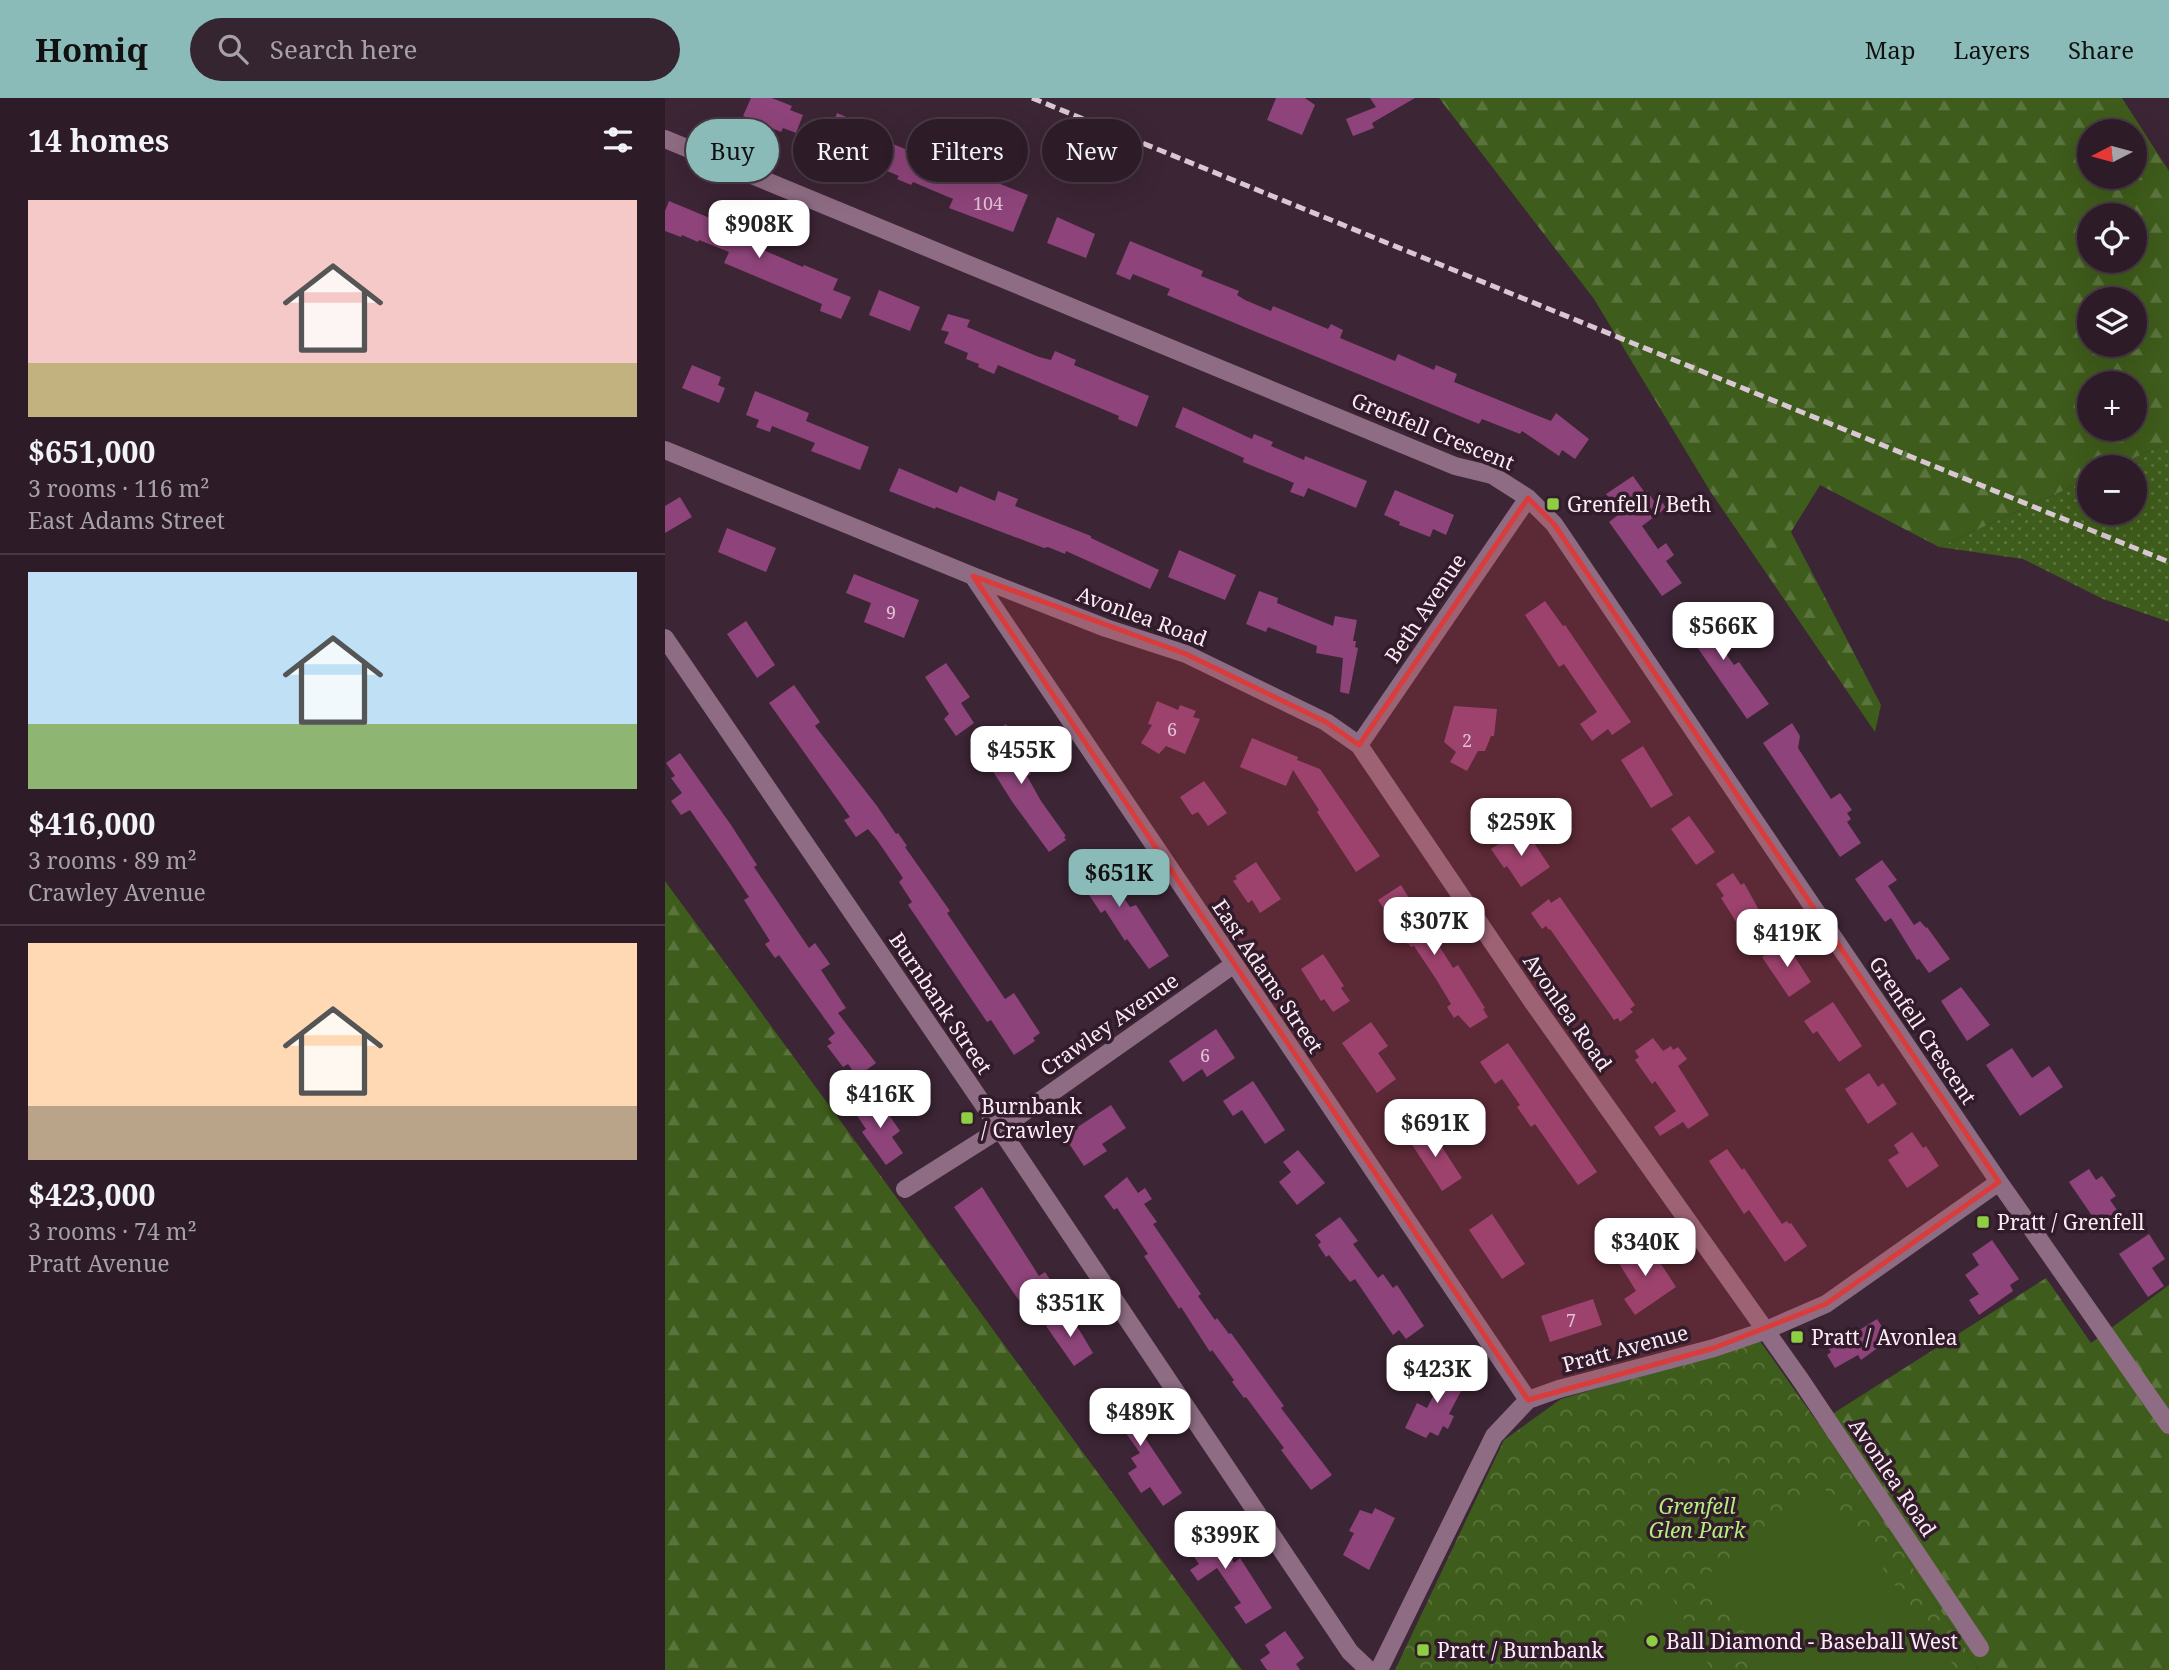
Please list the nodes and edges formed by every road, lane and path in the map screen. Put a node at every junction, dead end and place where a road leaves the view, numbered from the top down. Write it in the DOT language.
graph roads {
  1 [pos="665,139"];
  2 [pos="665,450"];
  3 [pos="1528,498"];
  4 [pos="973,576"];
  5 [pos="665,638"];
  6 [pos="1359,745"];
  7 [pos="1233,965"];
  8 [pos="1000,1129"];
  9 [pos="1999,1182"];
  10 [pos="905,1189"];
  11 [pos="1764,1331"];
  12 [pos="1528,1399"];
  13 [pos="2169,1425"];
  14 [pos="1980,1648"];
  15 [pos="1369,1670"];
  16 [pos="1379,1670"];
  1 -- 3 [label="street, Grenfell Crescent"];
  2 -- 4 [label="street, Avonlea Road"];
  3 -- 6 [label="street, Beth Avenue"];
  3 -- 9 [label="street, Grenfell Crescent"];
  4 -- 6 [label="street, Avonlea Road"];
  4 -- 7 [label="street, East Adams Street"];
  5 -- 8 [label="street, Burnbank Street"];
  6 -- 11 [label="street, Avonlea Road"];
  7 -- 8 [label="street, Crawley Avenue"];
  7 -- 12 [label="street, East Adams Street"];
  8 -- 10 [label="street, Crawley Avenue"];
  8 -- 15 [label="street, Burnbank Street"];
  9 -- 11 [label="street, Pratt Avenue"];
  9 -- 13 [label="street, Grenfell Crescent"];
  11 -- 12 [label="street, Pratt Avenue"];
  11 -- 14 [label="street, Avonlea Road"];
  12 -- 16 [label="street, Pratt Avenue"];
}
